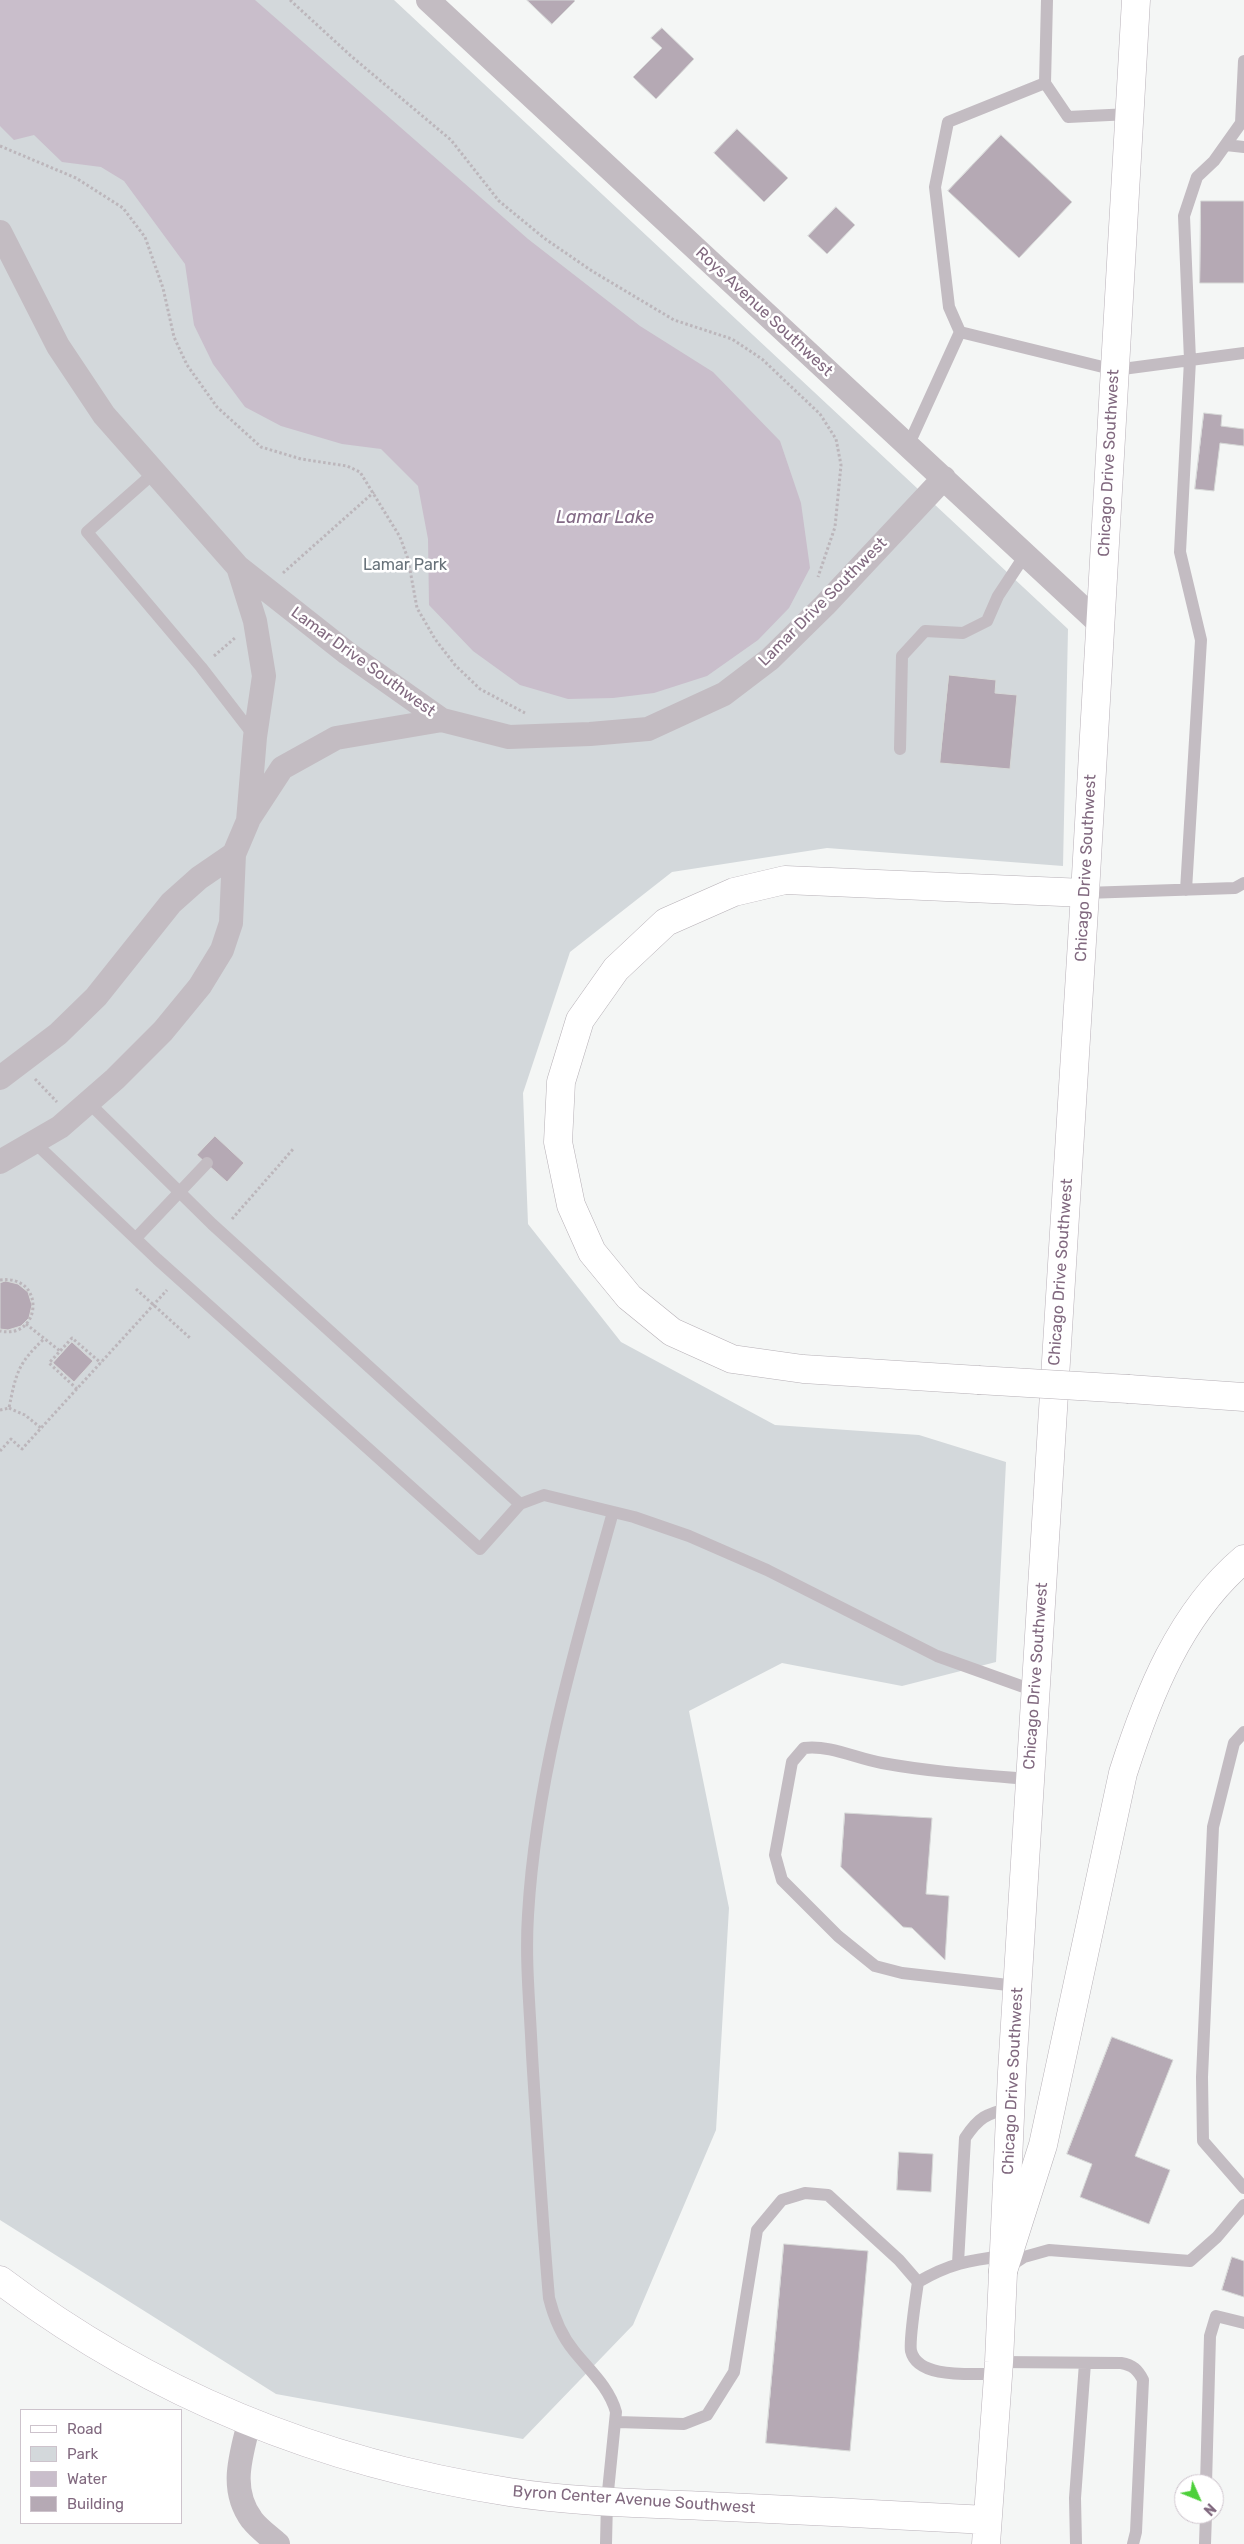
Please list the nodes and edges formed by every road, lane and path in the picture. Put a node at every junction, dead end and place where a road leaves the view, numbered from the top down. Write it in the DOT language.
graph roads {
  1 [pos="290,0"];
  2 [pos="428,0"];
  3 [pos="1046,0"];
  4 [pos="1136,0"];
  5 [pos="1244,61"];
  6 [pos="1045,83"];
  7 [pos="1130,114"];
  8 [pos="1226,145"];
  9 [pos="0,146"];
  10 [pos="1244,147"];
  11 [pos="0,232"];
  12 [pos="960,332"];
  13 [pos="1244,353"];
  14 [pos="1190,360"];
  15 [pos="1115,370"];
  16 [pos="908,446"];
  17 [pos="155,472"];
  18 [pos="944,478"];
  19 [pos="1026,555"];
  20 [pos="238,567"];
  21 [pos="817,578"];
  22 [pos="1100,624"];
  23 [pos="530,715"];
  24 [pos="442,720"];
  25 [pos="255,737"];
  26 [pos="900,749"];
  27 [pos="248,821"];
  28 [pos="234,854"];
  29 [pos="1244,883"];
  30 [pos="1186,890"];
  31 [pos="1085,893"];
  32 [pos="21,1064"];
  33 [pos="0,1078"];
  34 [pos="88,1102"];
  35 [pos="70,1117"];
  36 [pos="34,1142"];
  37 [pos="294,1148"];
  38 [pos="0,1162"];
  39 [pos="207,1163"];
  40 [pos="178,1192"];
  41 [pos="221,1232"];
  42 [pos="136,1238"];
  43 [pos="178,1278"];
  44 [pos="0,1280"];
  45 [pos="136,1289"];
  46 [pos="154,1305"];
  47 [pos="26,1324"];
  48 [pos="0,1331"];
  49 [pos="44,1338"];
  50 [pos="190,1338"];
  51 [pos="60,1351"];
  52 [pos="101,1364"];
  53 [pos="77,1389"];
  54 [pos="1244,1396"];
  55 [pos="9,1408"];
  56 [pos="0,1410"];
  57 [pos="41,1428"];
  58 [pos="0,1451"];
  59 [pos="520,1504"];
  60 [pos="614,1512"];
  61 [pos="1244,1558"];
  62 [pos="1035,1691"];
  63 [pos="1244,1732"];
  64 [pos="1030,1779"];
  65 [pos="1018,1986"];
  66 [pos="1010,2108"];
  67 [pos="1244,2188"];
  68 [pos="1244,2205"];
  69 [pos="1004,2263"];
  70 [pos="958,2264"];
  71 [pos="0,2280"];
  72 [pos="918,2282"];
  73 [pos="1244,2323"];
  74 [pos="1085,2363"];
  75 [pos="998,2368"];
  76 [pos="249,2422"];
  77 [pos="617,2422"];
  78 [pos="1206,2474"];
  79 [pos="607,2501"];
  80 [pos="1206,2524"];
  81 [pos="986,2532"];
  82 [pos="278,2544"];
  83 [pos="606,2544"];
  84 [pos="1076,2544"];
  85 [pos="1133,2544"];
  86 [pos="1205,2544"];
  1 -- 21 [label="path"];
  2 -- 16 [label="street, Roys Avenue Southwest"];
  3 -- 6 [label="lane"];
  4 -- 7 [label="main road, Chicago Drive Southwest"];
  5 -- 8 [label="lane"];
  6 -- 7 [label="lane"];
  6 -- 12 [label="lane"];
  7 -- 15 [label="main road, Chicago Drive Southwest"];
  8 -- 10 [label="lane"];
  8 -- 14 [label="lane"];
  9 -- 23 [label="path"];
  11 -- 17 [label="street, Lamar Drive Southwest"];
  12 -- 15 [label="lane"];
  12 -- 16 [label="lane"];
  13 -- 14 [label="lane"];
  14 -- 15 [label="lane"];
  14 -- 30 [label="lane"];
  15 -- 22 [label="main road, Chicago Drive Southwest"];
  16 -- 18 [label="street, Roys Avenue Southwest"];
  17 -- 20 [label="street, Lamar Drive Southwest"];
  17 -- 25 [label="lane"];
  18 -- 19 [label="street, Roys Avenue Southwest"];
  18 -- 24 [label="street, Lamar Drive Southwest"];
  19 -- 22 [label="street, Roys Avenue Southwest"];
  19 -- 26 [label="lane"];
  20 -- 24 [label="street, Lamar Drive Southwest"];
  20 -- 25 [label="street, Lamar Drive Southwest"];
  22 -- 31 [label="main road, Chicago Drive Southwest"];
  24 -- 27 [label="street"];
  25 -- 27 [label="street, Lamar Drive Southwest"];
  27 -- 28 [label="street, Lamar Drive Southwest"];
  28 -- 32 [label="street"];
  28 -- 34 [label="street, Lamar Drive Southwest"];
  29 -- 30 [label="lane"];
  30 -- 31 [label="lane"];
  31 -- 54 [label="main road, bridge"];
  31 -- 62 [label="main road, Chicago Drive Southwest"];
  32 -- 33 [label="street"];
  32 -- 35 [label="path"];
  34 -- 35 [label="street, Lamar Drive Southwest"];
  34 -- 40 [label="lane"];
  35 -- 36 [label="street, Lamar Drive Southwest"];
  36 -- 38 [label="street, Lamar Drive Southwest"];
  36 -- 42 [label="lane"];
  37 -- 41 [label="path"];
  39 -- 40 [label="lane"];
  40 -- 41 [label="lane"];
  40 -- 42 [label="lane"];
  41 -- 59 [label="lane"];
  42 -- 43 [label="lane"];
  43 -- 46 [label="path"];
  43 -- 59 [label="lane"];
  44 -- 47 [label="path"];
  45 -- 46 [label="path"];
  46 -- 50 [label="path"];
  46 -- 52 [label="path"];
  47 -- 48 [label="path"];
  47 -- 49 [label="path"];
  49 -- 51 [label="path"];
  49 -- 55 [label="path"];
  51 -- 52 [label="path"];
  51 -- 53 [label="path"];
  52 -- 53 [label="path"];
  53 -- 57 [label="path"];
  55 -- 56 [label="path"];
  55 -- 57 [label="path"];
  57 -- 58 [label="path"];
  59 -- 60 [label="lane"];
  60 -- 62 [label="lane"];
  60 -- 77 [label="lane"];
  61 -- 69 [label="main road"];
  62 -- 64 [label="main road, Chicago Drive Southwest"];
  63 -- 67 [label="lane"];
  64 -- 65 [label="main road, Chicago Drive Southwest"];
  64 -- 65 [label="lane"];
  65 -- 66 [label="main road, Chicago Drive Southwest"];
  66 -- 69 [label="main road, Chicago Drive Southwest"];
  66 -- 70 [label="lane"];
  68 -- 69 [label="lane"];
  69 -- 70 [label="lane"];
  69 -- 75 [label="main road, Chicago Drive Southwest"];
  70 -- 72 [label="lane"];
  71 -- 76 [label="main road, Byron Center Avenue Southwest"];
  72 -- 75 [label="lane"];
  72 -- 77 [label="lane"];
  73 -- 78 [label="lane"];
  74 -- 75 [label="lane"];
  74 -- 84 [label="lane"];
  74 -- 85 [label="lane"];
  75 -- 81 [label="main road, Chicago Drive Southwest"];
  76 -- 79 [label="main road, Byron Center Avenue Southwest"];
  76 -- 82 [label="street"];
  77 -- 79 [label="lane"];
  79 -- 81 [label="main road, Byron Center Avenue Southwest"];
  79 -- 83 [label="lane"];
  80 -- 86 [label="lane"];
}
